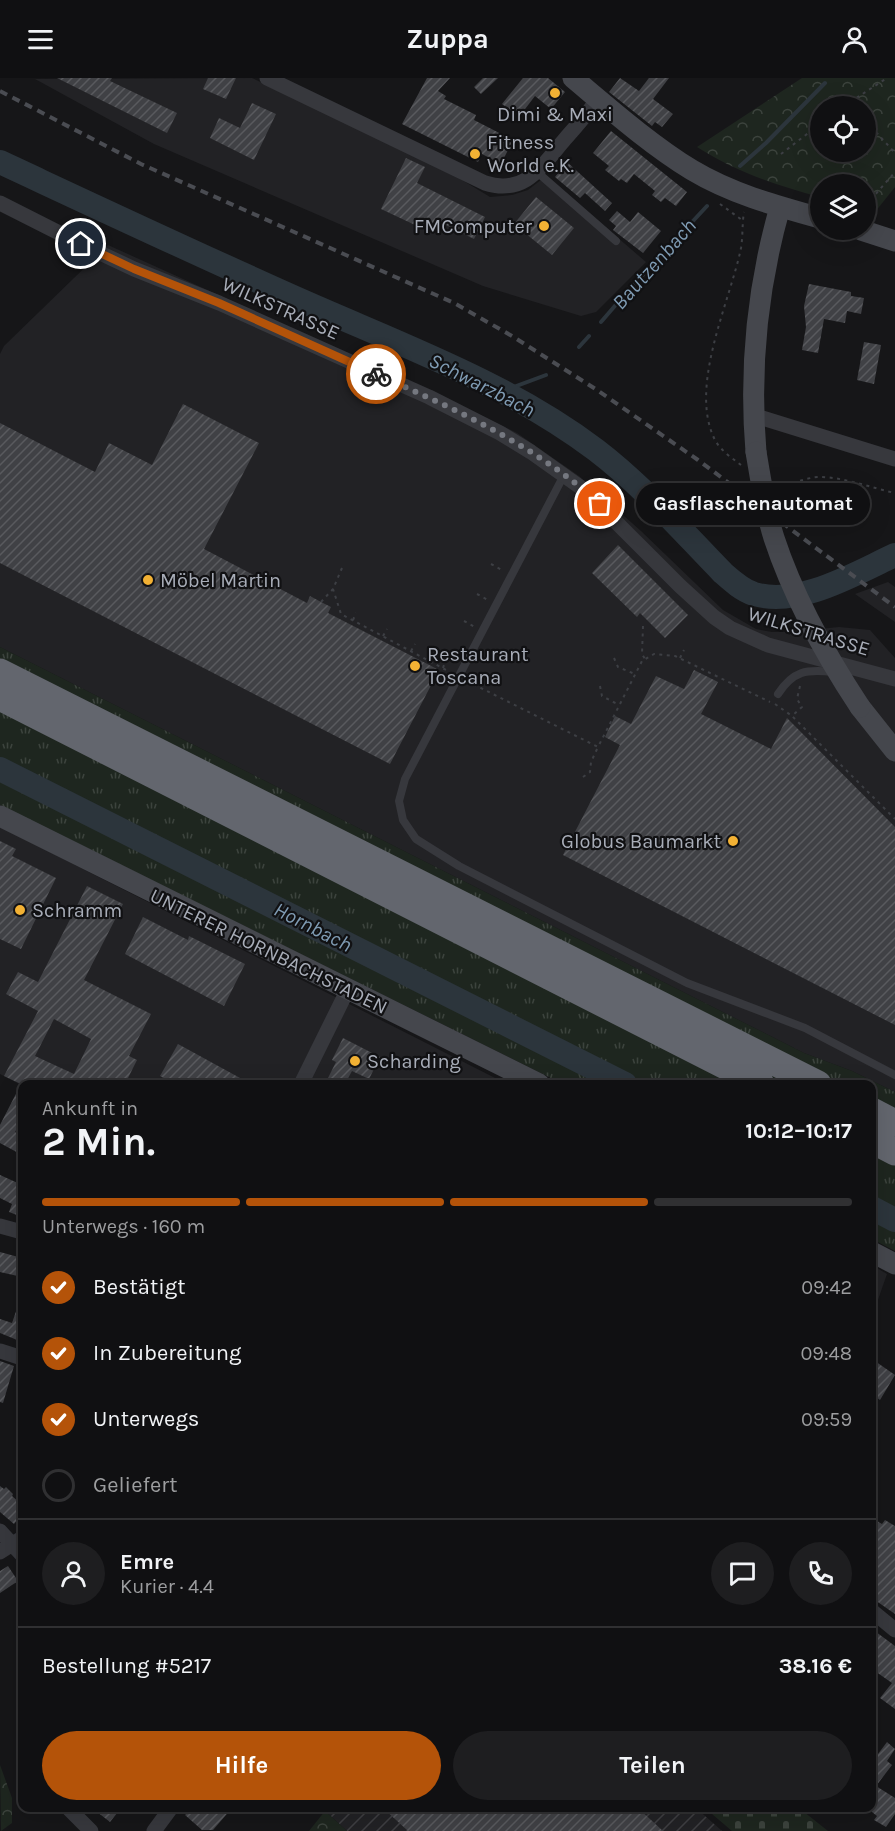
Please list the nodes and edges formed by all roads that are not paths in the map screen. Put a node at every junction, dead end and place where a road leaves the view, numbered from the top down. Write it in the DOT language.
graph roads {
  1 [pos="267,78"];
  2 [pos="579,80"];
  3 [pos="598,98"];
  4 [pos="537,172"];
  5 [pos="0,203"];
  6 [pos="780,207"];
  7 [pos="810,215"];
  8 [pos="876,235"];
  9 [pos="616,241"];
  10 [pos="895,242"];
  11 [pos="753,415"];
  12 [pos="895,459"];
  13 [pos="564,475"];
  14 [pos="0,672"];
  15 [pos="894,679"];
  16 [pos="778,694"];
  17 [pos="0,697"];
  18 [pos="895,751"];
  19 [pos="0,816"];
  20 [pos="348,989"];
  21 [pos="895,1075"];
  22 [pos="303,1080"];
  23 [pos="531,1080"];
  24 [pos="753,1080"];
  25 [pos="810,1080"];
  26 [pos="876,1110"];
  27 [pos="876,1111"];
  28 [pos="895,1112"];
  29 [pos="895,1123"];
  30 [pos="876,1142"];
  31 [pos="895,1152"];
  32 [pos="0,1226"];
  33 [pos="18,1231"];
  34 [pos="876,1254"];
  35 [pos="895,1264"];
  36 [pos="0,1351"];
  37 [pos="18,1357"];
  38 [pos="0,1531"];
  39 [pos="14,1547"];
  40 [pos="876,1614"];
  41 [pos="895,1630"];
  42 [pos="72,1812"];
  43 [pos="168,1812"];
  44 [pos="91,1831"];
  45 [pos="154,1831"];
  1 -- 4 [label="street"];
  2 -- 3 [label="street"];
  3 -- 4 [label="street"];
  3 -- 6 [label="street"];
  4 -- 9 [label="lane"];
  5 -- 13 [label="street, WILKSTRASSE"];
  6 -- 7 [label="street"];
  6 -- 11 [label="street"];
  8 -- 10 [label="street"];
  11 -- 12 [label="street"];
  11 -- 18 [label="street, bridge"];
  13 -- 15 [label="street, WILKSTRASSE"];
  13 -- 21 [label="lane"];
  14 -- 25 [label="highway"];
  15 -- 16 [label="lane"];
  17 -- 24 [label="highway"];
  19 -- 20 [label="street, UNTERER HORNBACHSTADEN"];
  20 -- 22 [label="street"];
  20 -- 23 [label="street, UNTERER HORNBACHSTADEN"];
  26 -- 28 [label="highway"];
  27 -- 29 [label="highway"];
  30 -- 31 [label="highway"];
  32 -- 33 [label="street"];
  34 -- 35 [label="street"];
  36 -- 37 [label="street"];
  38 -- 39 [label="street"];
  40 -- 41 [label="street"];
  42 -- 44 [label="street"];
  43 -- 45 [label="street"];
}
